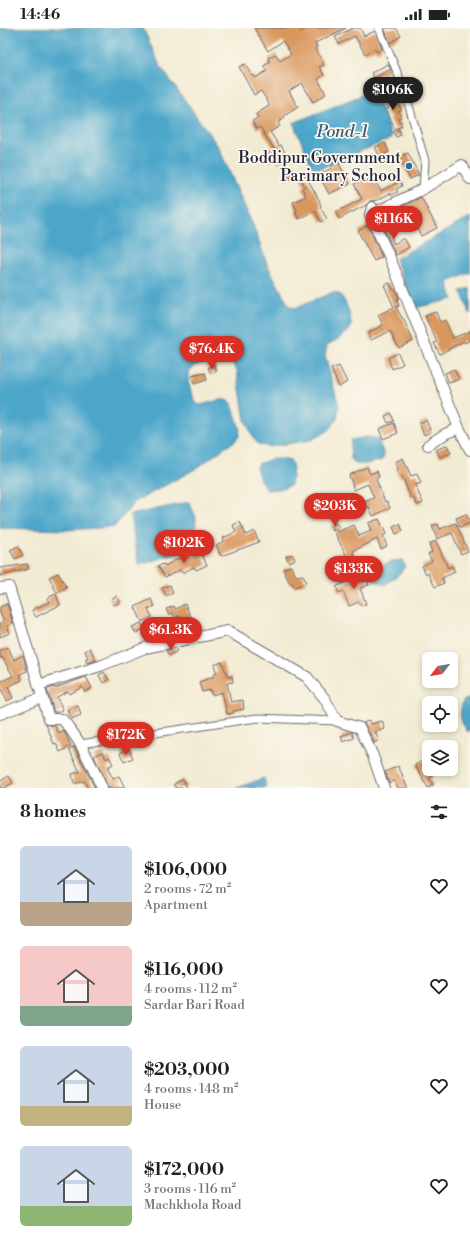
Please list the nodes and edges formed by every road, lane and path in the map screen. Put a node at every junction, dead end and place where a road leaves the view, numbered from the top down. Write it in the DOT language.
graph roads {
  1 [pos="379,28"];
  2 [pos="470,179"];
  3 [pos="423,188"];
  4 [pos="459,428"];
  5 [pos="428,445"];
  6 [pos="470,450"];
  7 [pos="0,588"];
  8 [pos="38,685"];
  9 [pos="41,698"];
  10 [pos="0,714"];
  11 [pos="336,720"];
  12 [pos="80,744"];
  13 [pos="102,788"];
  14 [pos="384,788"];
  1 -- 3 [label="street"];
  2 -- 3 [label="main road"];
  3 -- 4 [label="main road"];
  4 -- 5 [label="main road"];
  4 -- 6 [label="main road"];
  7 -- 8 [label="main road"];
  8 -- 9 [label="main road"];
  8 -- 11 [label="main road"];
  9 -- 10 [label="main road"];
  9 -- 12 [label="main road"];
  11 -- 12 [label="street"];
  11 -- 14 [label="main road"];
  12 -- 13 [label="main road"];
}
